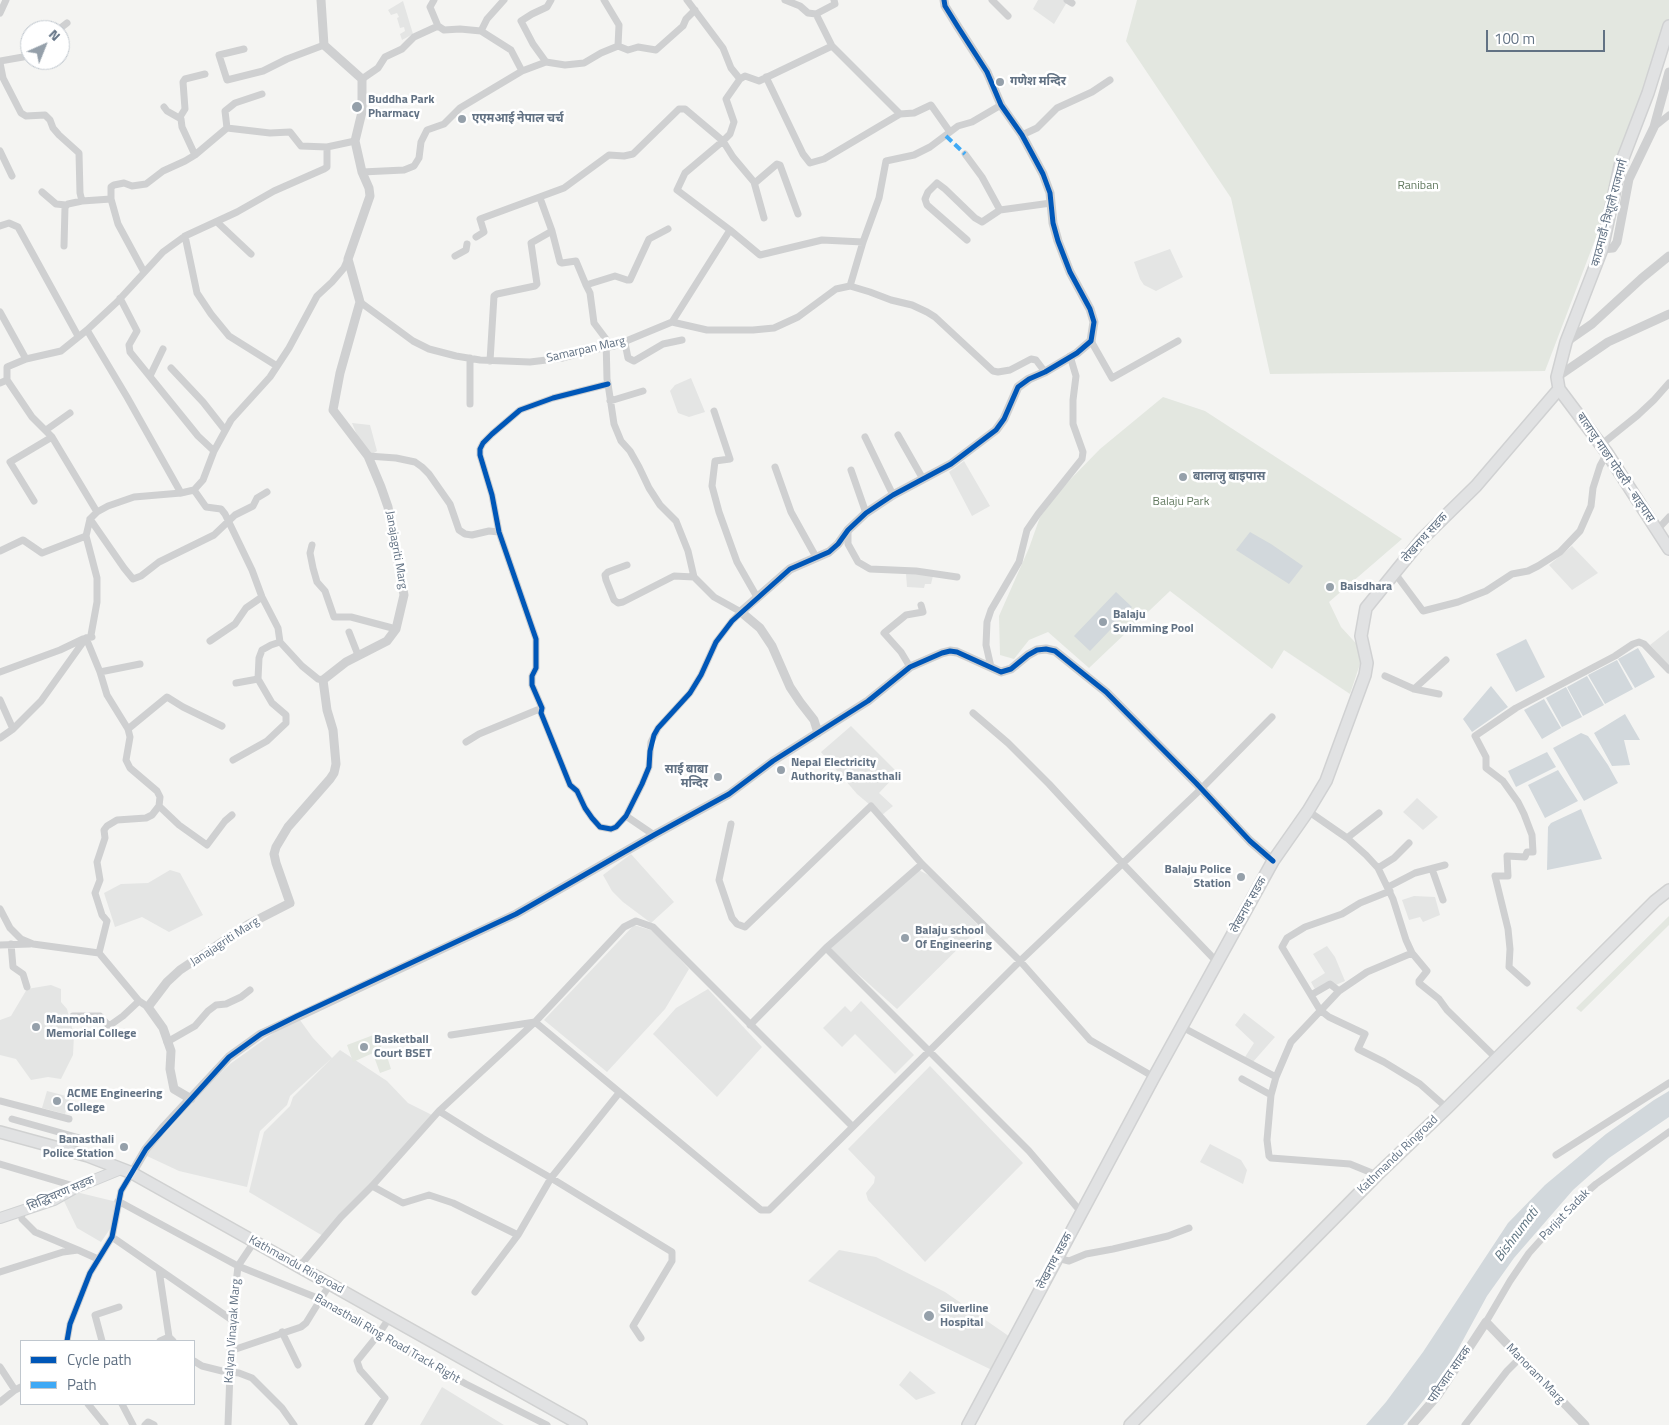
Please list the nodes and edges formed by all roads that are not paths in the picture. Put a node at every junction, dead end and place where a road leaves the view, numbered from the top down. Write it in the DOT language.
graph roads {
  1 [pos="6,0"];
  2 [pos="320,0"];
  3 [pos="434,0"];
  4 [pos="504,0"];
  5 [pos="551,0"];
  6 [pos="604,0"];
  7 [pos="687,0"];
  8 [pos="785,0"];
  9 [pos="834,0"];
  10 [pos="944,0"];
  11 [pos="992,0"];
  12 [pos="694,10"];
  13 [pos="0,13"];
  14 [pos="816,14"];
  15 [pos="1008,16"];
  16 [pos="438,26"];
  17 [pos="1669,26"];
  18 [pos="481,31"];
  19 [pos="324,45"];
  20 [pos="618,46"];
  21 [pos="832,46"];
  22 [pos="244,49"];
  23 [pos="20,57"];
  24 [pos="0,62"];
  25 [pos="546,62"];
  26 [pos="522,71"];
  27 [pos="1669,72"];
  28 [pos="205,74"];
  29 [pos="766,77"];
  30 [pos="740,79"];
  31 [pos="362,80"];
  32 [pos="1110,80"];
  33 [pos="262,94"];
  34 [pos="1001,105"];
  35 [pos="164,107"];
  36 [pos="900,114"];
  37 [pos="1669,115"];
  38 [pos="180,117"];
  39 [pos="227,128"];
  40 [pos="1654,128"];
  41 [pos="950,132"];
  42 [pos="1022,135"];
  43 [pos="355,141"];
  44 [pos="723,141"];
  45 [pos="327,147"];
  46 [pos="0,151"];
  47 [pos="964,154"];
  48 [pos="196,155"];
  49 [pos="362,172"];
  50 [pos="12,176"];
  51 [pos="754,182"];
  52 [pos="42,192"];
  53 [pos="540,198"];
  54 [pos="111,199"];
  55 [pos="82,202"];
  56 [pos="1052,203"];
  57 [pos="66,205"];
  58 [pos="1000,210"];
  59 [pos="798,214"];
  60 [pos="764,218"];
  61 [pos="217,222"];
  62 [pos="0,226"];
  63 [pos="668,229"];
  64 [pos="552,230"];
  65 [pos="730,230"];
  66 [pos="185,236"];
  67 [pos="476,237"];
  68 [pos="967,240"];
  69 [pos="862,242"];
  70 [pos="468,244"];
  71 [pos="64,246"];
  72 [pos="1602,249"];
  73 [pos="251,254"];
  74 [pos="456,256"];
  75 [pos="1669,256"];
  76 [pos="348,258"];
  77 [pos="144,272"];
  78 [pos="586,285"];
  79 [pos="850,286"];
  80 [pos="120,298"];
  81 [pos="360,302"];
  82 [pos="1669,314"];
  83 [pos="1,316"];
  84 [pos="672,322"];
  85 [pos="87,330"];
  86 [pos="78,336"];
  87 [pos="682,340"];
  88 [pos="1091,341"];
  89 [pos="1178,341"];
  90 [pos="1566,342"];
  91 [pos="625,343"];
  92 [pos="607,348"];
  93 [pos="163,349"];
  94 [pos="1070,356"];
  95 [pos="470,358"];
  96 [pos="26,359"];
  97 [pos="490,361"];
  98 [pos="277,366"];
  99 [pos="171,368"];
  100 [pos="1044,372"];
  101 [pos="150,376"];
  102 [pos="4,382"];
  103 [pos="1558,383"];
  104 [pos="1669,383"];
  105 [pos="608,384"];
  106 [pos="643,391"];
  107 [pos="610,401"];
  108 [pos="470,404"];
  109 [pos="714,411"];
  110 [pos="70,413"];
  111 [pos="46,430"];
  112 [pos="225,430"];
  113 [pos="898,435"];
  114 [pos="52,437"];
  115 [pos="865,438"];
  116 [pos="1604,449"];
  117 [pos="214,451"];
  118 [pos="368,456"];
  119 [pos="775,467"];
  120 [pos="851,470"];
  121 [pos="923,479"];
  122 [pos="194,490"];
  123 [pos="267,492"];
  124 [pos="181,493"];
  125 [pos="893,495"];
  126 [pos="34,502"];
  127 [pos="97,512"];
  128 [pos="866,513"];
  129 [pos="1669,517"];
  130 [pos="90,519"];
  131 [pos="229,520"];
  132 [pos="848,530"];
  133 [pos="1657,530"];
  134 [pos="499,532"];
  135 [pos="86,536"];
  136 [pos="312,544"];
  137 [pos="1669,549"];
  138 [pos="0,551"];
  139 [pos="816,557"];
  140 [pos="627,565"];
  141 [pos="1394,572"];
  142 [pos="694,576"];
  143 [pos="957,577"];
  144 [pos="262,596"];
  145 [pos="757,597"];
  146 [pos="921,605"];
  147 [pos="741,612"];
  148 [pos="396,629"];
  149 [pos="349,632"];
  150 [pos="86,638"];
  151 [pos="210,640"];
  152 [pos="280,642"];
  153 [pos="358,655"];
  154 [pos="1446,660"];
  155 [pos="140,664"];
  156 [pos="910,667"];
  157 [pos="991,667"];
  158 [pos="1669,670"];
  159 [pos="0,672"];
  160 [pos="100,672"];
  161 [pos="1385,676"];
  162 [pos="258,679"];
  163 [pos="323,680"];
  164 [pos="236,682"];
  165 [pos="1414,689"];
  166 [pos="1439,694"];
  167 [pos="0,700"];
  168 [pos="542,708"];
  169 [pos="973,712"];
  170 [pos="1272,717"];
  171 [pos="222,726"];
  172 [pos="128,729"];
  173 [pos="13,730"];
  174 [pos="818,733"];
  175 [pos="0,738"];
  176 [pos="466,742"];
  177 [pos="233,760"];
  178 [pos="1201,789"];
  179 [pos="159,806"];
  180 [pos="1308,811"];
  181 [pos="1379,813"];
  182 [pos="232,815"];
  183 [pos="626,816"];
  184 [pos="732,824"];
  185 [pos="654,834"];
  186 [pos="1347,838"];
  187 [pos="1409,844"];
  188 [pos="1273,861"];
  189 [pos="1122,863"];
  190 [pos="922,864"];
  191 [pos="1445,865"];
  192 [pos="1378,868"];
  193 [pos="1432,869"];
  194 [pos="1389,889"];
  195 [pos="1669,890"];
  196 [pos="1443,900"];
  197 [pos="0,909"];
  198 [pos="0,944"];
  199 [pos="11,944"];
  200 [pos="32,944"];
  201 [pos="826,948"];
  202 [pos="100,952"];
  203 [pos="1412,953"];
  204 [pos="1020,961"];
  205 [pos="1218,962"];
  206 [pos="1527,983"];
  207 [pos="27,987"];
  208 [pos="250,990"];
  209 [pos="1339,991"];
  210 [pos="1311,995"];
  211 [pos="139,1001"];
  212 [pos="148,1008"];
  213 [pos="1320,1010"];
  214 [pos="73,1016"];
  215 [pos="534,1022"];
  216 [pos="750,1024"];
  217 [pos="1182,1027"];
  218 [pos="451,1035"];
  219 [pos="167,1042"];
  220 [pos="930,1051"];
  221 [pos="1496,1058"];
  222 [pos="1154,1078"];
  223 [pos="1276,1078"];
  224 [pos="1242,1079"];
  225 [pos="1669,1083"];
  226 [pos="619,1093"];
  227 [pos="1271,1095"];
  228 [pos="191,1100"];
  229 [pos="0,1101"];
  230 [pos="1446,1108"];
  231 [pos="439,1110"];
  232 [pos="12,1119"];
  233 [pos="69,1119"];
  234 [pos="852,1126"];
  235 [pos="0,1132"];
  236 [pos="1669,1132"];
  237 [pos="94,1142"];
  238 [pos="1556,1155"];
  239 [pos="0,1164"];
  240 [pos="127,1171"];
  241 [pos="1377,1175"];
  242 [pos="551,1178"];
  243 [pos="372,1186"];
  244 [pos="78,1187"];
  245 [pos="118,1201"];
  246 [pos="21,1211"];
  247 [pos="1081,1212"];
  248 [pos="0,1218"];
  249 [pos="1189,1228"];
  250 [pos="518,1235"];
  251 [pos="112,1237"];
  252 [pos="254,1242"];
  253 [pos="78,1250"];
  254 [pos="1057,1258"];
  255 [pos="98,1259"];
  256 [pos="238,1266"];
  257 [pos="299,1267"];
  258 [pos="159,1270"];
  259 [pos="0,1272"];
  260 [pos="330,1284"];
  261 [pos="475,1292"];
  262 [pos="320,1300"];
  263 [pos="120,1307"];
  264 [pos="390,1317"];
  265 [pos="232,1320"];
  266 [pos="1486,1322"];
  267 [pos="282,1332"];
  268 [pos="378,1335"];
  269 [pos="641,1338"];
  270 [pos="171,1339"];
  271 [pos="67,1340"];
  272 [pos="102,1340"];
  273 [pos="230,1351"];
  274 [pos="1520,1358"];
  275 [pos="195,1362"];
  276 [pos="298,1365"];
  277 [pos="0,1367"];
  278 [pos="230,1373"];
  279 [pos="18,1389"];
  280 [pos="0,1402"];
  281 [pos="89,1405"];
  282 [pos="123,1405"];
  283 [pos="106,1425"];
  284 [pos="133,1425"];
  285 [pos="145,1425"];
  286 [pos="154,1425"];
  287 [pos="228,1425"];
  288 [pos="294,1425"];
  289 [pos="368,1425"];
  290 [pos="547,1425"];
  291 [pos="581,1425"];
  292 [pos="968,1425"];
  293 [pos="1130,1425"];
  294 [pos="1412,1425"];
  295 [pos="1465,1425"];
  296 [pos="1584,1425"];
  1 -- 13 [label="street"];
  2 -- 19 [label="street"];
  3 -- 16 [label="street"];
  4 -- 18 [label="street"];
  5 -- 25 [label="street"];
  6 -- 20 [label="street"];
  7 -- 12 [label="street"];
  8 -- 14 [label="street"];
  9 -- 14 [label="street"];
  10 -- 34 [label="street"];
  11 -- 15 [label="street"];
  12 -- 20 [label="street"];
  12 -- 30 [label="street"];
  14 -- 21 [label="street"];
  16 -- 18 [label="street"];
  16 -- 31 [label="street"];
  17 -- 72 [label="main road, काठमाडौं-त्रिशूली राजमार्ग"];
  18 -- 26 [label="street"];
  19 -- 22 [label="street"];
  19 -- 31 [label="street"];
  20 -- 25 [label="street"];
  21 -- 29 [label="street"];
  21 -- 36 [label="street"];
  23 -- 24 [label="street"];
  24 -- 55 [label="street"];
  25 -- 26 [label="street"];
  26 -- 49 [label="street"];
  27 -- 40 [label="street"];
  28 -- 38 [label="street"];
  29 -- 30 [label="street"];
  29 -- 36 [label="street"];
  30 -- 44 [label="street"];
  31 -- 43 [label="street"];
  32 -- 42 [label="street"];
  33 -- 39 [label="street"];
  34 -- 41 [label="street"];
  34 -- 42 [label="street"];
  35 -- 38 [label="street"];
  36 -- 41 [label="street"];
  37 -- 40 [label="street"];
  38 -- 48 [label="street"];
  39 -- 45 [label="street"];
  39 -- 48 [label="street"];
  40 -- 72 [label="street"];
  41 -- 69 [label="street"];
  42 -- 56 [label="street"];
  43 -- 45 [label="street"];
  43 -- 49 [label="street"];
  44 -- 51 [label="street"];
  44 -- 53 [label="street"];
  44 -- 65 [label="street"];
  45 -- 61 [label="street"];
  46 -- 50 [label="street"];
  47 -- 58 [label="street"];
  48 -- 54 [label="street"];
  49 -- 76 [label="street"];
  51 -- 59 [label="street"];
  51 -- 60 [label="street"];
  52 -- 57 [label="street"];
  53 -- 64 [label="street"];
  53 -- 67 [label="street"];
  54 -- 55 [label="street"];
  54 -- 77 [label="street"];
  55 -- 57 [label="street"];
  56 -- 58 [label="street"];
  56 -- 88 [label="street"];
  57 -- 71 [label="street"];
  58 -- 68 [label="street"];
  61 -- 66 [label="street"];
  61 -- 73 [label="street"];
  62 -- 86 [label="street"];
  63 -- 78 [label="street"];
  64 -- 78 [label="street"];
  64 -- 97 [label="street"];
  65 -- 69 [label="street"];
  65 -- 84 [label="street"];
  66 -- 77 [label="street"];
  66 -- 98 [label="street"];
  69 -- 79 [label="street"];
  70 -- 74 [label="street"];
  72 -- 90 [label="main road, काठमाडौं-त्रिशूली राजमार्ग"];
  75 -- 90 [label="street"];
  76 -- 81 [label="street"];
  76 -- 98 [label="street"];
  77 -- 80 [label="street"];
  78 -- 92 [label="street"];
  79 -- 84 [label="street"];
  79 -- 100 [label="street"];
  80 -- 85 [label="street"];
  80 -- 101 [label="street"];
  81 -- 95 [label="street, Samarpan Marg"];
  81 -- 118 [label="street, Janajagriti Marg"];
  82 -- 103 [label="street"];
  83 -- 96 [label="street"];
  84 -- 91 [label="street, Samarpan Marg"];
  85 -- 86 [label="street"];
  85 -- 124 [label="street"];
  86 -- 96 [label="street"];
  87 -- 91 [label="street"];
  88 -- 89 [label="street"];
  88 -- 94 [label="street"];
  90 -- 103 [label="main road, काठमाडौं-त्रिशूली राजमार्ग"];
  91 -- 92 [label="street, Samarpan Marg"];
  92 -- 97 [label="street, Samarpan Marg"];
  92 -- 105 [label="street"];
  93 -- 101 [label="street"];
  94 -- 100 [label="street"];
  94 -- 157 [label="street"];
  95 -- 97 [label="street, Samarpan Marg"];
  95 -- 108 [label="street"];
  96 -- 102 [label="street"];
  98 -- 112 [label="street"];
  99 -- 112 [label="street"];
  100 -- 121 [label="street"];
  101 -- 117 [label="street"];
  102 -- 111 [label="street"];
  103 -- 116 [label="main road, बालाजु माछा पोखरी - बाइपास"];
  103 -- 141 [label="main road, लेखनाथ सडक"];
  104 -- 116 [label="street"];
  105 -- 107 [label="street"];
  105 -- 134 [label="street"];
  106 -- 107 [label="street"];
  107 -- 142 [label="street"];
  109 -- 145 [label="street"];
  110 -- 111 [label="street"];
  111 -- 114 [label="street"];
  112 -- 117 [label="street"];
  113 -- 121 [label="street"];
  114 -- 126 [label="street"];
  114 -- 127 [label="street"];
  115 -- 125 [label="street"];
  116 -- 133 [label="main road, बालाजु माछा पोखरी - बाइपास"];
  116 -- 141 [label="street"];
  117 -- 122 [label="street"];
  118 -- 134 [label="street"];
  118 -- 148 [label="street, Janajagriti Marg"];
  119 -- 139 [label="street"];
  120 -- 128 [label="street"];
  121 -- 125 [label="street"];
  122 -- 124 [label="street"];
  122 -- 131 [label="street"];
  123 -- 131 [label="street"];
  124 -- 127 [label="street"];
  125 -- 128 [label="street"];
  127 -- 130 [label="street"];
  128 -- 132 [label="street"];
  129 -- 133 [label="street"];
  130 -- 131 [label="street"];
  130 -- 135 [label="street"];
  131 -- 144 [label="street"];
  132 -- 139 [label="street"];
  132 -- 143 [label="street"];
  133 -- 137 [label="main road, बालाजु माछा पोखरी - बाइपास"];
  134 -- 168 [label="street"];
  135 -- 138 [label="street"];
  135 -- 150 [label="street"];
  136 -- 148 [label="street"];
  139 -- 145 [label="street"];
  140 -- 142 [label="street"];
  141 -- 180 [label="main road, लेखनाथ सडक"];
  142 -- 147 [label="street"];
  144 -- 151 [label="street"];
  144 -- 152 [label="street"];
  145 -- 147 [label="street"];
  146 -- 156 [label="street"];
  147 -- 174 [label="street"];
  147 -- 183 [label="street"];
  148 -- 153 [label="street"];
  149 -- 153 [label="street"];
  150 -- 159 [label="street"];
  150 -- 160 [label="street"];
  150 -- 173 [label="street"];
  152 -- 162 [label="street"];
  152 -- 163 [label="street"];
  153 -- 163 [label="street"];
  154 -- 165 [label="street"];
  155 -- 160 [label="street"];
  156 -- 157 [label="street"];
  156 -- 174 [label="street"];
  157 -- 178 [label="street"];
  158 -- 206 [label="street"];
  160 -- 172 [label="street"];
  161 -- 165 [label="street"];
  162 -- 164 [label="street"];
  162 -- 177 [label="street"];
  163 -- 212 [label="street, Janajagriti Marg"];
  165 -- 166 [label="street"];
  167 -- 173 [label="street"];
  168 -- 176 [label="street"];
  168 -- 183 [label="street"];
  169 -- 189 [label="street"];
  170 -- 178 [label="street"];
  171 -- 172 [label="street"];
  172 -- 179 [label="street"];
  173 -- 175 [label="street"];
  174 -- 185 [label="street"];
  178 -- 188 [label="street"];
  178 -- 189 [label="street"];
  179 -- 182 [label="street"];
  179 -- 202 [label="street"];
  180 -- 186 [label="street"];
  180 -- 188 [label="main road, लेखनाथ सडक"];
  181 -- 186 [label="street"];
  183 -- 185 [label="street"];
  184 -- 190 [label="street"];
  185 -- 228 [label="street"];
  186 -- 192 [label="street"];
  187 -- 192 [label="street"];
  188 -- 205 [label="main road, लेखनाथ सडक"];
  189 -- 204 [label="street"];
  189 -- 205 [label="street"];
  190 -- 201 [label="street"];
  190 -- 204 [label="street"];
  191 -- 193 [label="street"];
  192 -- 194 [label="street"];
  193 -- 194 [label="street"];
  193 -- 196 [label="street"];
  194 -- 203 [label="street"];
  194 -- 210 [label="street"];
  195 -- 221 [label="main road, Kathmandu Ringroad"];
  197 -- 200 [label="street"];
  198 -- 199 [label="street"];
  199 -- 200 [label="street"];
  199 -- 207 [label="street"];
  200 -- 202 [label="street"];
  201 -- 216 [label="street"];
  201 -- 220 [label="street"];
  202 -- 211 [label="street"];
  203 -- 209 [label="street"];
  203 -- 221 [label="street"];
  204 -- 220 [label="street"];
  204 -- 222 [label="street"];
  205 -- 217 [label="main road, लेखनाथ सडक"];
  208 -- 219 [label="street"];
  209 -- 210 [label="street"];
  209 -- 213 [label="street"];
  210 -- 213 [label="street"];
  211 -- 212 [label="street"];
  211 -- 214 [label="street"];
  212 -- 219 [label="street"];
  213 -- 223 [label="street"];
  213 -- 230 [label="street"];
  215 -- 216 [label="street"];
  215 -- 218 [label="street"];
  215 -- 226 [label="street"];
  215 -- 231 [label="street"];
  216 -- 234 [label="street"];
  217 -- 222 [label="main road, लेखनाथ सडक"];
  217 -- 223 [label="street"];
  219 -- 228 [label="street"];
  220 -- 234 [label="street"];
  220 -- 247 [label="street"];
  221 -- 230 [label="main road, Kathmandu Ringroad"];
  222 -- 247 [label="main road, लेखनाथ सडक"];
  223 -- 227 [label="street"];
  224 -- 227 [label="street"];
  225 -- 238 [label="street"];
  226 -- 234 [label="street"];
  226 -- 242 [label="street"];
  227 -- 241 [label="street"];
  228 -- 240 [label="street"];
  229 -- 233 [label="street"];
  230 -- 241 [label="main road, Kathmandu Ringroad"];
  231 -- 242 [label="street"];
  231 -- 243 [label="street"];
  232 -- 237 [label="street"];
  235 -- 240 [label="main road, Kathmandu Ringroad"];
  236 -- 266 [label="street, Parijat Sadak"];
  239 -- 244 [label="street"];
  240 -- 244 [label="main road, सिद्धिचरण सडक"];
  240 -- 245 [label="street"];
  240 -- 252 [label="main road, Kathmandu Ringroad"];
  241 -- 293 [label="main road, Kathmandu Ringroad"];
  242 -- 250 [label="street"];
  242 -- 269 [label="street"];
  243 -- 250 [label="street"];
  243 -- 257 [label="street"];
  244 -- 246 [label="main road, सिद्धिचरण सडक"];
  245 -- 251 [label="street"];
  245 -- 256 [label="street, Banasthali Ring Road Track Right"];
  246 -- 248 [label="main road, सिद्धिचरण सडक"];
  246 -- 253 [label="street"];
  247 -- 254 [label="main road, लेखनाथ सडक"];
  249 -- 254 [label="street"];
  250 -- 261 [label="street"];
  251 -- 255 [label="street"];
  251 -- 258 [label="street"];
  252 -- 256 [label="street, Kalyan Vinayak Marg"];
  252 -- 257 [label="main road, Kathmandu Ringroad"];
  253 -- 255 [label="street"];
  253 -- 259 [label="street"];
  254 -- 292 [label="main road, लेखनाथ सडक"];
  255 -- 271 [label="street"];
  256 -- 262 [label="street, Banasthali Ring Road Track Right"];
  256 -- 265 [label="street, Kalyan Vinayak Marg"];
  257 -- 260 [label="main road, Kathmandu Ringroad"];
  258 -- 265 [label="street"];
  258 -- 270 [label="street"];
  260 -- 262 [label="street"];
  260 -- 264 [label="main road, Kathmandu Ringroad"];
  262 -- 267 [label="street"];
  262 -- 268 [label="street, Banasthali Ring Road Track Right"];
  263 -- 272 [label="street"];
  264 -- 268 [label="street"];
  264 -- 291 [label="main road, Kathmandu Ringroad"];
  265 -- 273 [label="street, Kalyan Vinayak Marg"];
  266 -- 274 [label="street, Manoram Marg"];
  266 -- 294 [label="street, पारिजात सादक"];
  267 -- 273 [label="street"];
  267 -- 276 [label="street"];
  268 -- 289 [label="street"];
  268 -- 290 [label="street, Banasthali Ring Road Track Right"];
  273 -- 278 [label="street, Kalyan Vinayak Marg"];
  274 -- 295 [label="street"];
  274 -- 296 [label="street, Manoram Marg"];
  275 -- 278 [label="street"];
  277 -- 279 [label="street"];
  278 -- 287 [label="street, Kalyan Vinayak Marg"];
  278 -- 288 [label="street"];
  279 -- 280 [label="street"];
  281 -- 283 [label="street"];
  282 -- 284 [label="street"];
  285 -- 286 [label="street"];
}
